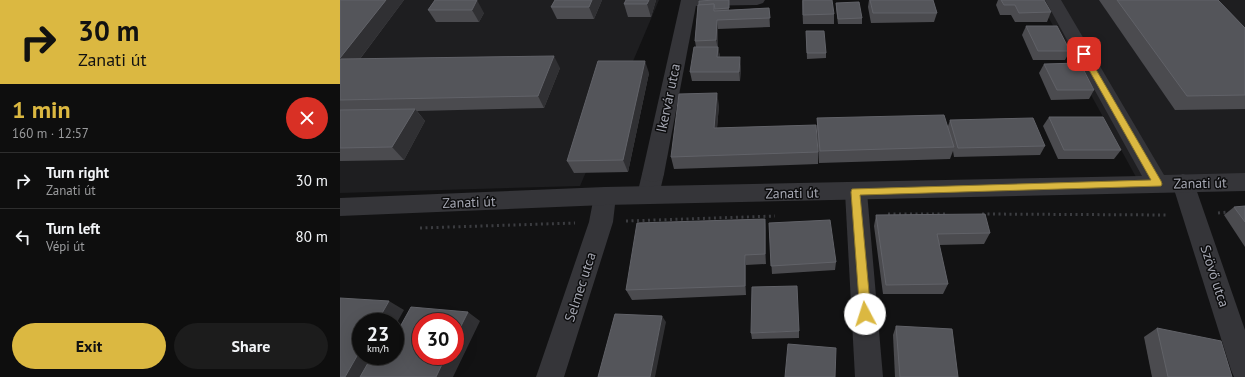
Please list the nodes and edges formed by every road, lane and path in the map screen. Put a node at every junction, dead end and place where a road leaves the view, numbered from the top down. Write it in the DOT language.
graph roads {
  1 [pos="757,0"];
  2 [pos="1053,0"];
  3 [pos="688,1"];
  4 [pos="1245,182"];
  5 [pos="1183,183"];
  6 [pos="1158,184"];
  7 [pos="648,195"];
  8 [pos="605,196"];
  9 [pos="856,203"];
  10 [pos="340,207"];
  11 [pos="1231,212"];
  12 [pos="951,214"];
  13 [pos="974,214"];
  14 [pos="1195,215"];
  15 [pos="777,216"];
  16 [pos="601,222"];
  17 [pos="419,228"];
  18 [pos="1245,370"];
  19 [pos="550,377"];
  20 [pos="869,377"];
  1 -- 3 [label="street"];
  2 -- 6 [label="street"];
  3 -- 7 [label="street, Ikervár utca"];
  4 -- 5 [label="street, Zanati út"];
  5 -- 6 [label="street, Zanati út"];
  5 -- 14 [label="street, Szövő utca"];
  6 -- 9 [label="street, Zanati út"];
  7 -- 8 [label="street, Zanati út"];
  7 -- 9 [label="street, Zanati út"];
  8 -- 10 [label="street, Zanati út"];
  8 -- 16 [label="street, Selmec utca"];
  9 -- 12 [label="path"];
  9 -- 20 [label="street"];
  11 -- 14 [label="path"];
  13 -- 14 [label="path"];
  14 -- 18 [label="street, Szövő utca"];
  15 -- 16 [label="path"];
  16 -- 17 [label="path"];
  16 -- 19 [label="street, Selmec utca"];
}
